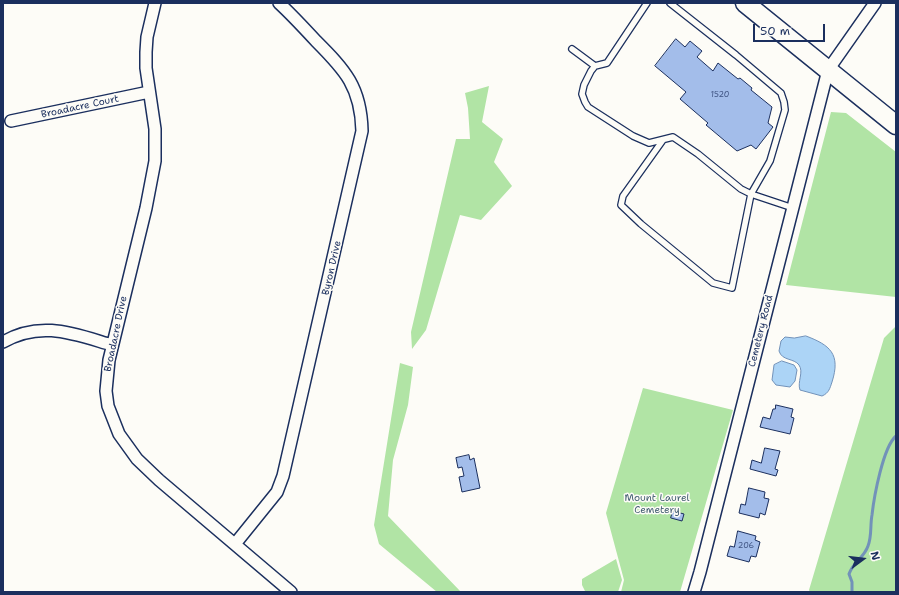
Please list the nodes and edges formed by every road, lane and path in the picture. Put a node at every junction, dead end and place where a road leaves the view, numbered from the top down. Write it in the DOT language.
graph roads {
  1 [pos="155,3"];
  2 [pos="279,3"];
  3 [pos="647,3"];
  4 [pos="670,3"];
  5 [pos="745,3"];
  6 [pos="875,3"];
  7 [pos="572,49"];
  8 [pos="595,66"];
  9 [pos="828,70"];
  10 [pos="149,92"];
  11 [pos="11,121"];
  12 [pos="896,124"];
  13 [pos="663,140"];
  14 [pos="751,194"];
  15 [pos="793,208"];
  16 [pos="3,342"];
  17 [pos="112,345"];
  18 [pos="235,544"];
  19 [pos="291,592"];
  20 [pos="694,592"];
  1 -- 10 [label="street, Broadacre Drive"];
  2 -- 18 [label="street, Byron Drive"];
  3 -- 8 [label="lane"];
  4 -- 14 [label="lane"];
  5 -- 9 [label="main road"];
  6 -- 9 [label="street"];
  7 -- 8 [label="lane"];
  8 -- 13 [label="lane"];
  9 -- 12 [label="main road"];
  9 -- 15 [label="street, Cemetery Road"];
  10 -- 11 [label="street, Broadacre Court"];
  10 -- 17 [label="street, Broadacre Drive"];
  13 -- 14 [label="lane"];
  13 -- 14 [label="lane"];
  14 -- 15 [label="lane"];
  15 -- 20 [label="street, Cemetery Road"];
  16 -- 17 [label="street"];
  17 -- 18 [label="street, Broadacre Drive"];
  18 -- 19 [label="street, Broadacre Drive"];
}
